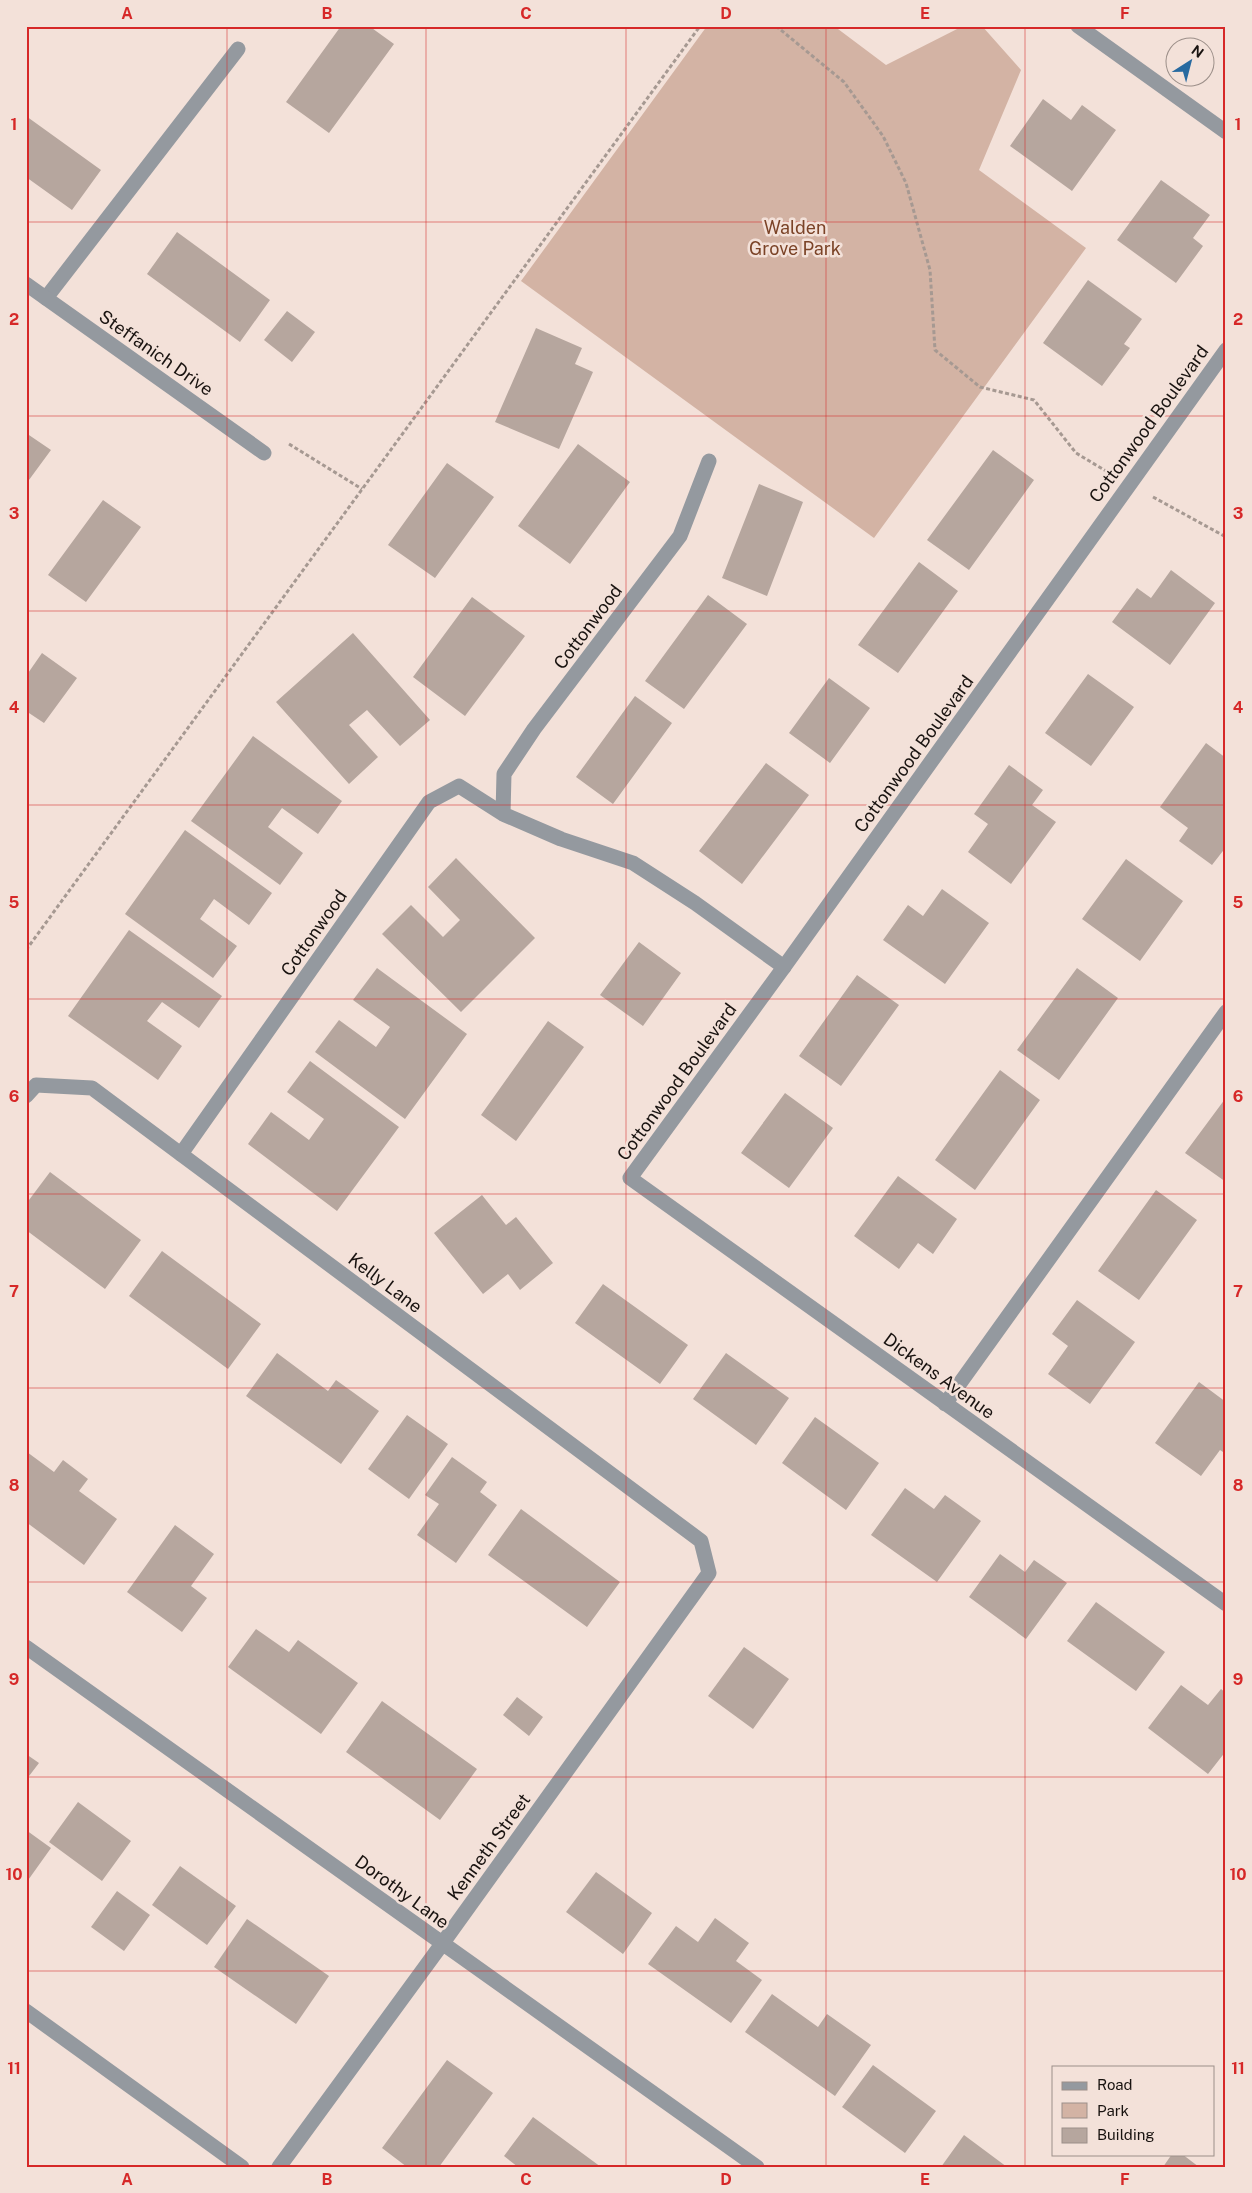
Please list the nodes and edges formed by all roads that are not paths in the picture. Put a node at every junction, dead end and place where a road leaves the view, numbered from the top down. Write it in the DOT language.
graph roads {
  1 [pos="1078,26"];
  2 [pos="238,49"];
  3 [pos="1226,132"];
  4 [pos="26,284"];
  5 [pos="46,298"];
  6 [pos="1226,350"];
  7 [pos="264,453"];
  8 [pos="709,461"];
  9 [pos="502,814"];
  10 [pos="784,967"];
  11 [pos="1226,1012"];
  12 [pos="26,1096"];
  13 [pos="181,1154"];
  14 [pos="630,1178"];
  15 [pos="945,1404"];
  16 [pos="701,1541"];
  17 [pos="1226,1604"];
  18 [pos="26,1647"];
  19 [pos="442,1944"];
  20 [pos="26,2011"];
  21 [pos="242,2167"];
  22 [pos="279,2167"];
  23 [pos="757,2167"];
  1 -- 3 [label="street"];
  2 -- 5 [label="street"];
  4 -- 5 [label="street, Steffanich Drive"];
  5 -- 7 [label="street, Steffanich Drive"];
  6 -- 10 [label="street, Cottonwood Boulevard"];
  8 -- 9 [label="street, Cottonwood"];
  9 -- 10 [label="street, Cottonwood"];
  9 -- 13 [label="street, Cottonwood"];
  10 -- 14 [label="street, Cottonwood Boulevard"];
  11 -- 15 [label="street"];
  12 -- 13 [label="street, Kelly Lane"];
  13 -- 16 [label="street, Kelly Lane"];
  14 -- 15 [label="street, Dickens Avenue"];
  15 -- 17 [label="street, Dickens Avenue"];
  16 -- 19 [label="street, Kenneth Street"];
  18 -- 19 [label="street, Dorothy Lane"];
  19 -- 22 [label="street, Kenneth Street"];
  19 -- 23 [label="street, Dorothy Lane"];
  20 -- 21 [label="street"];
}
